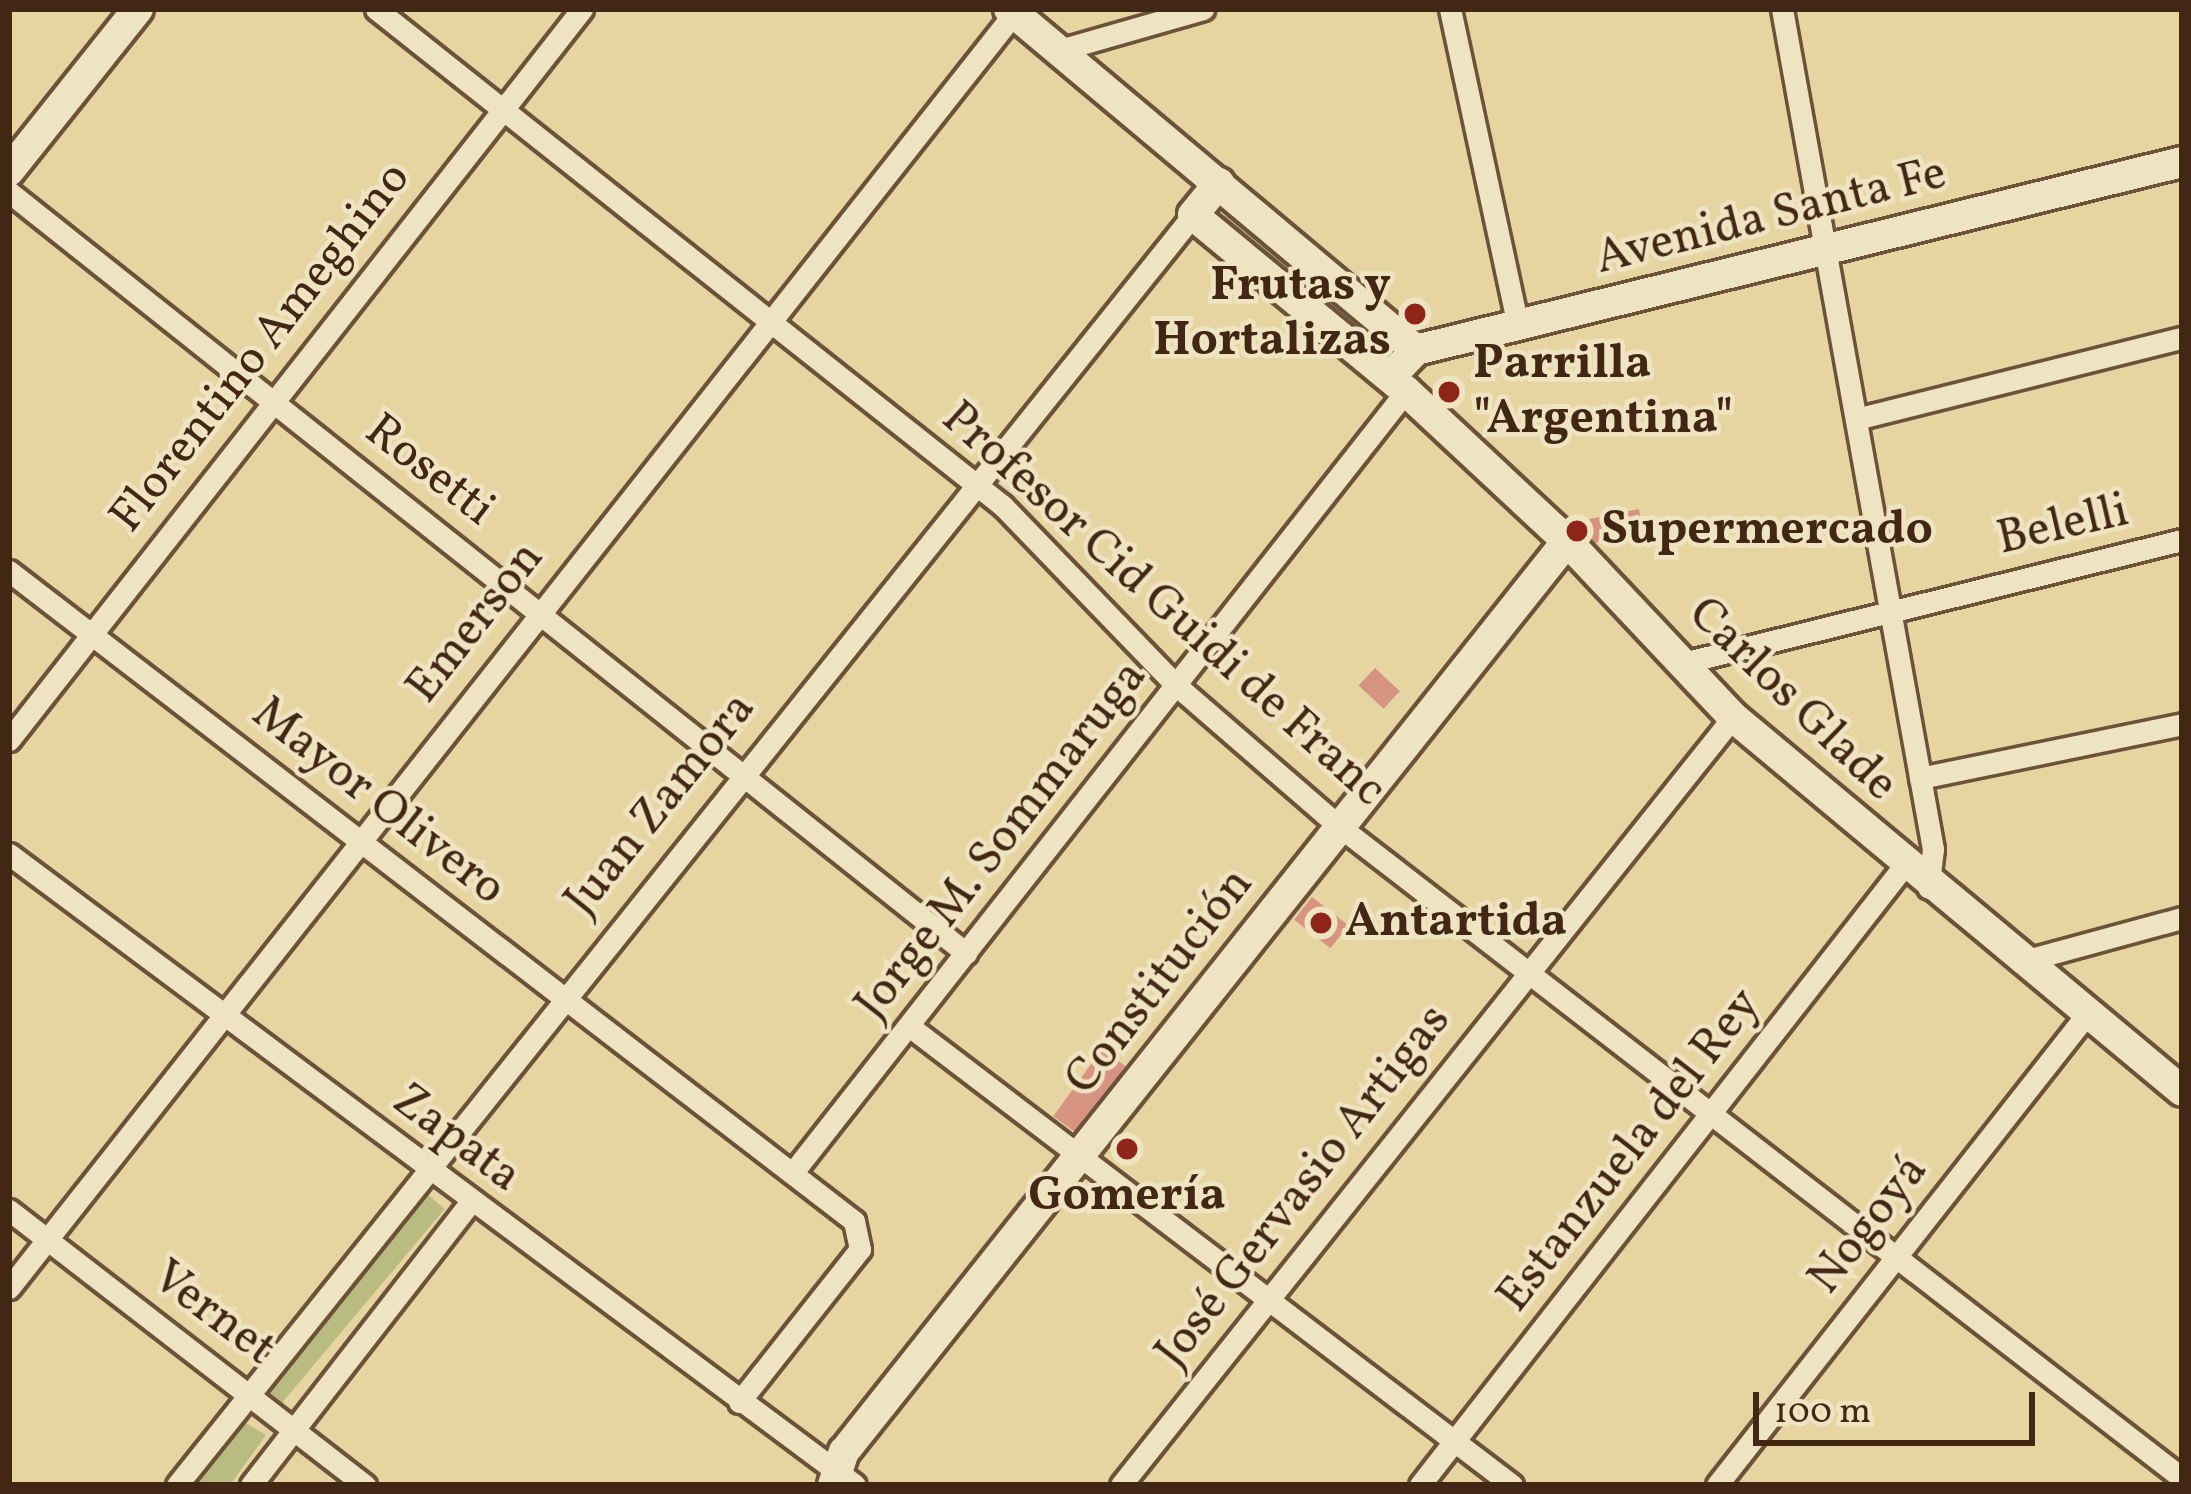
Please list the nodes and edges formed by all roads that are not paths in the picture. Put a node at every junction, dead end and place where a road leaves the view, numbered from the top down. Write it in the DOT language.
graph roads {
  1 [pos="138,9"];
  2 [pos="376,9"];
  3 [pos="582,9"];
  4 [pos="1203,9"];
  5 [pos="1450,9"];
  6 [pos="1782,9"];
  7 [pos="1012,11"];
  8 [pos="1060,50"];
  9 [pos="502,110"];
  10 [pos="2182,162"];
  11 [pos="9,171"];
  12 [pos="1219,183"];
  13 [pos="9,192"];
  14 [pos="1192,215"];
  15 [pos="1830,248"];
  16 [pos="770,320"];
  17 [pos="1518,325"];
  18 [pos="2182,338"];
  19 [pos="1416,350"];
  20 [pos="1399,384"];
  21 [pos="270,402"];
  22 [pos="1860,418"];
  23 [pos="976,484"];
  24 [pos="2182,540"];
  25 [pos="1567,541"];
  26 [pos="9,571"];
  27 [pos="540,609"];
  28 [pos="1891,610"];
  29 [pos="91,633"];
  30 [pos="1683,663"];
  31 [pos="1177,686"];
  32 [pos="1733,717"];
  33 [pos="2182,724"];
  34 [pos="9,740"];
  35 [pos="746,771"];
  36 [pos="1920,778"];
  37 [pos="1340,827"];
  38 [pos="359,840"];
  39 [pos="9,854"];
  40 [pos="1903,867"];
  41 [pos="1928,888"];
  42 [pos="2182,918"];
  43 [pos="966,952"];
  44 [pos="2020,962"];
  45 [pos="1529,971"];
  46 [pos="563,998"];
  47 [pos="222,1015"];
  48 [pos="2086,1016"];
  49 [pos="909,1026"];
  50 [pos="2182,1091"];
  51 [pos="1712,1117"];
  52 [pos="1078,1157"];
  53 [pos="427,1168"];
  54 [pos="794,1171"];
  55 [pos="470,1203"];
  56 [pos="9,1210"];
  57 [pos="47,1240"];
  58 [pos="1897,1258"];
  59 [pos="9,1288"];
  60 [pos="1269,1299"];
  61 [pos="248,1394"];
  62 [pos="739,1402"];
  63 [pos="293,1429"];
  64 [pos="1455,1442"];
  65 [pos="2182,1478"];
  66 [pos="842,1481"];
  67 [pos="177,1485"];
  68 [pos="251,1485"];
  69 [pos="365,1485"];
  70 [pos="1121,1485"];
  71 [pos="1420,1485"];
  72 [pos="1512,1485"];
  73 [pos="1717,1485"];
  1 -- 11 [label="street"];
  2 -- 9 [label="street, Profesor Cid Guidi de Franc"];
  3 -- 9 [label="street, Florentino Ameghino"];
  4 -- 8 [label="street"];
  5 -- 17 [label="street"];
  6 -- 15 [label="street"];
  7 -- 8 [label="street"];
  7 -- 16 [label="street, Emerson"];
  8 -- 12 [label="street"];
  9 -- 16 [label="street, Profesor Cid Guidi de Franc"];
  9 -- 21 [label="street, Florentino Ameghino"];
  10 -- 15 [label="street, Avenida Santa Fe"];
  12 -- 14 [label="street, Juan Zamora"];
  12 -- 19 [label="street"];
  13 -- 21 [label="street, Rosetti"];
  14 -- 20 [label="street, Carlos Glade"];
  14 -- 23 [label="street, Juan Zamora"];
  15 -- 17 [label="street, Avenida Santa Fe"];
  15 -- 22 [label="street"];
  16 -- 23 [label="street, Profesor Cid Guidi de Franc"];
  16 -- 27 [label="street, Emerson"];
  17 -- 19 [label="street, Avenida Santa Fe"];
  18 -- 22 [label="street"];
  19 -- 20 [label="street"];
  20 -- 25 [label="street, Carlos Glade"];
  20 -- 31 [label="street, Jorge M. Sommaruga"];
  21 -- 27 [label="street, Rosetti"];
  21 -- 29 [label="street, Florentino Ameghino"];
  22 -- 28 [label="street"];
  23 -- 31 [label="street, Profesor Cid Guidi de Franc"];
  23 -- 35 [label="street, Juan Zamora"];
  24 -- 28 [label="street, Belelli"];
  25 -- 30 [label="street, Carlos Glade"];
  25 -- 37 [label="street, Constitución"];
  26 -- 29 [label="street, Mayor Olivero"];
  27 -- 35 [label="street, Rosetti"];
  27 -- 38 [label="street, Emerson"];
  28 -- 30 [label="street, Belelli"];
  28 -- 36 [label="street"];
  29 -- 34 [label="street, Florentino Ameghino"];
  29 -- 38 [label="street, Mayor Olivero"];
  30 -- 32 [label="street, Carlos Glade"];
  31 -- 37 [label="street, Profesor Cid Guidi de Franc"];
  31 -- 43 [label="street, Jorge M. Sommaruga"];
  32 -- 40 [label="street, Carlos Glade"];
  32 -- 45 [label="street, José Gervasio Artigas"];
  33 -- 36 [label="street"];
  35 -- 43 [label="street, Rosetti"];
  35 -- 46 [label="street, Juan Zamora"];
  36 -- 41 [label="street"];
  37 -- 45 [label="street, Profesor Cid Guidi de Franc"];
  37 -- 52 [label="street, Constitución"];
  38 -- 46 [label="street, Mayor Olivero"];
  38 -- 47 [label="street, Emerson"];
  39 -- 47 [label="street, Zapata"];
  40 -- 41 [label="street, Carlos Glade"];
  40 -- 51 [label="street, Estanzuela del Rey"];
  41 -- 44 [label="street, Carlos Glade"];
  42 -- 44 [label="street"];
  43 -- 49 [label="street, Jorge M. Sommaruga"];
  44 -- 48 [label="street, Carlos Glade"];
  45 -- 51 [label="street, Profesor Cid Guidi de Franc"];
  45 -- 60 [label="street, José Gervasio Artigas"];
  46 -- 53 [label="street, Juan Zamora"];
  46 -- 54 [label="street, Mayor Olivero"];
  47 -- 53 [label="street, Zapata"];
  47 -- 57 [label="street, Emerson"];
  48 -- 50 [label="street, Carlos Glade"];
  48 -- 58 [label="street, Nogoyá"];
  49 -- 52 [label="street"];
  49 -- 54 [label="street, Jorge M. Sommaruga"];
  51 -- 58 [label="street, Profesor Cid Guidi de Franc"];
  51 -- 64 [label="street, Estanzuela del Rey"];
  52 -- 60 [label="street"];
  52 -- 66 [label="street, Constitución"];
  53 -- 55 [label="street, Zapata"];
  53 -- 61 [label="street, Juan Zamora"];
  54 -- 62 [label="street, Mayor Olivero"];
  55 -- 62 [label="street, Zapata"];
  55 -- 63 [label="street"];
  56 -- 57 [label="street, Vernet"];
  57 -- 59 [label="street, Emerson"];
  57 -- 61 [label="street, Vernet"];
  58 -- 65 [label="street, Profesor Cid Guidi de Franc"];
  58 -- 73 [label="street, Nogoyá"];
  60 -- 64 [label="street"];
  60 -- 70 [label="street, José Gervasio Artigas"];
  61 -- 63 [label="street, Vernet"];
  61 -- 67 [label="street, Juan Zamora"];
  62 -- 66 [label="street, Zapata"];
  63 -- 68 [label="street"];
  63 -- 69 [label="street, Vernet"];
  64 -- 71 [label="street, Estanzuela del Rey"];
  64 -- 72 [label="street"];
}
